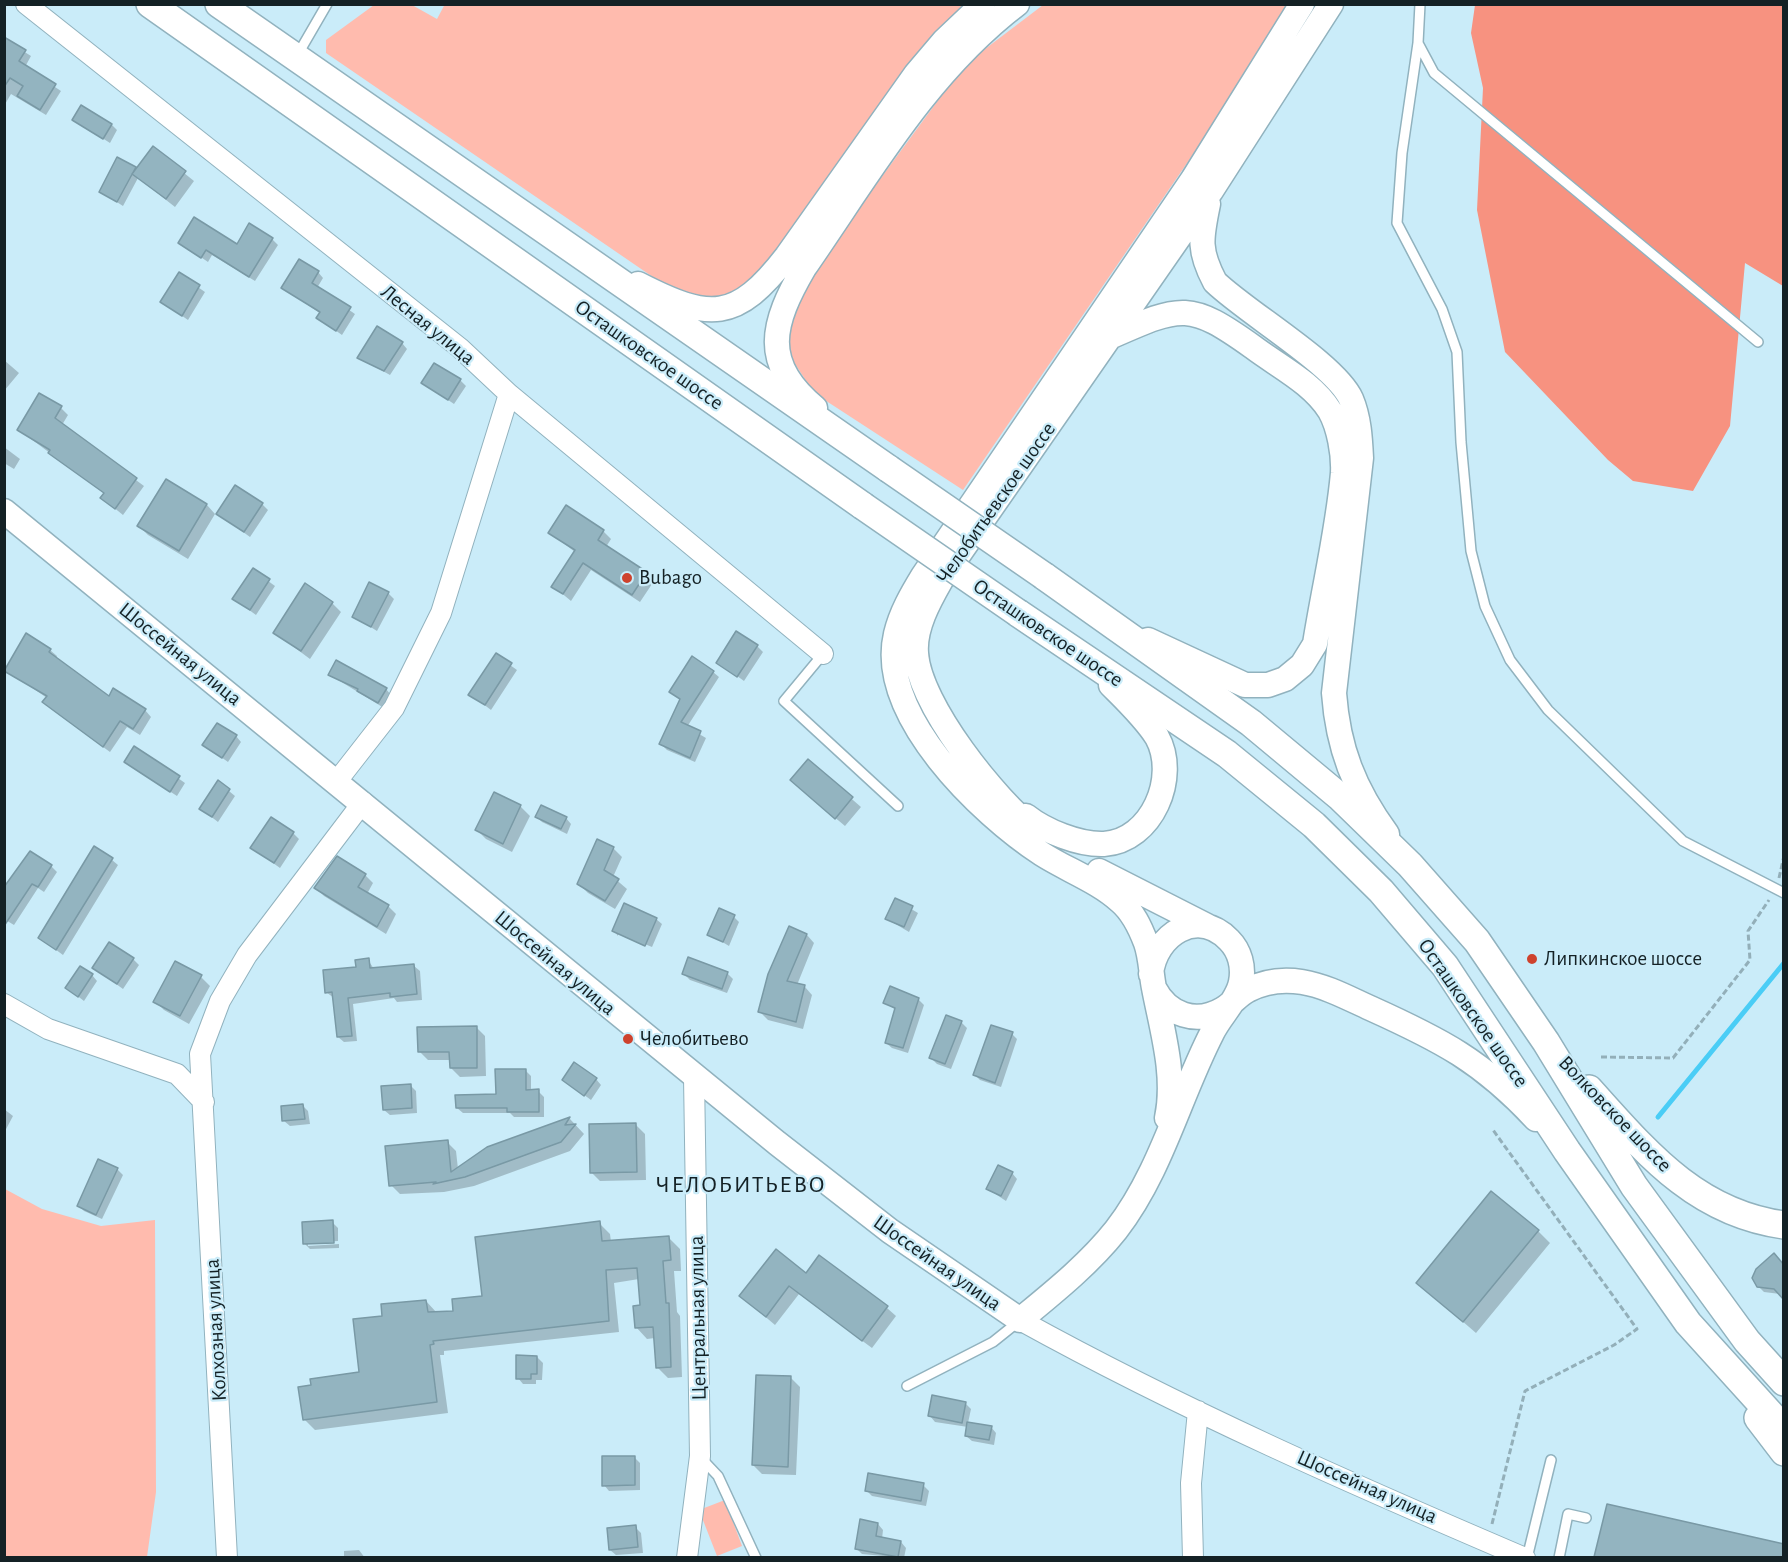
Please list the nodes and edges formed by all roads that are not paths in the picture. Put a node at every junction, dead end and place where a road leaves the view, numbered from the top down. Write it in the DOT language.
graph roads {
  1 [pos="26,4"];
  2 [pos="150,4"];
  3 [pos="219,4"];
  4 [pos="327,4"];
  5 [pos="983,4"];
  6 [pos="1017,4"];
  7 [pos="1302,4"];
  8 [pos="1331,4"];
  9 [pos="1420,4"];
  10 [pos="1418,43"];
  11 [pos="296,57"];
  12 [pos="1211,191"];
  13 [pos="573,250"];
  14 [pos="1112,336"];
  15 [pos="1758,342"];
  16 [pos="510,394"];
  17 [pos="889,469"];
  18 [pos="4,511"];
  19 [pos="1097,613"];
  20 [pos="1066,646"];
  21 [pos="823,654"];
  22 [pos="982,776"];
  23 [pos="337,782"];
  24 [pos="363,802"];
  25 [pos="898,806"];
  26 [pos="1410,865"];
  27 [pos="1780,891"];
  28 [pos="1220,933"];
  29 [pos="1152,981"];
  30 [pos="1232,1001"];
  31 [pos="4,1004"];
  32 [pos="1546,1042"];
  33 [pos="200,1054"];
  34 [pos="177,1074"];
  35 [pos="694,1077"];
  36 [pos="204,1102"];
  37 [pos="1567,1151"];
  38 [pos="1148,1177"];
  39 [pos="1784,1225"];
  40 [pos="1020,1320"];
  41 [pos="1688,1323"];
  42 [pos="1784,1382"];
  43 [pos="907,1386"];
  44 [pos="1198,1411"];
  45 [pos="1784,1429"];
  46 [pos="1784,1452"];
  47 [pos="700,1456"];
  48 [pos="1551,1460"];
  49 [pos="1586,1518"];
  50 [pos="227,1557"];
  51 [pos="687,1557"];
  52 [pos="756,1557"];
  53 [pos="1193,1557"];
  54 [pos="1526,1557"];
  55 [pos="1559,1557"];
  1 -- 16 [label="street, Лесная улица"];
  2 -- 20 [label="main road, Осташковское шоссе, bridge"];
  3 -- 11 [label="main road, Осташковское шоссе"];
  4 -- 11 [label="lane"];
  5 -- 13 [label="street"];
  6 -- 17 [label="street"];
  7 -- 29 [label="street, Челобитьевское шоссе"];
  8 -- 12 [label="street, Челобитьевское шоссе"];
  9 -- 10 [label="lane"];
  10 -- 15 [label="lane"];
  10 -- 27 [label="lane"];
  11 -- 13 [label="main road, Осташковское шоссе"];
  12 -- 14 [label="street, Челобитьевское шоссе"];
  12 -- 26 [label="street"];
  13 -- 17 [label="main road, Осташковское шоссе"];
  14 -- 19 [label="street"];
  14 -- 22 [label="street, Челобитьевское шоссе"];
  16 -- 21 [label="street, Лесная улица"];
  16 -- 23 [label="street"];
  17 -- 19 [label="main road, Осташковское шоссе, bridge"];
  18 -- 23 [label="street, Шоссейная улица"];
  19 -- 26 [label="main road, Осташковское шоссе"];
  20 -- 22 [label="street"];
  20 -- 37 [label="main road, Осташковское шоссе"];
  21 -- 25 [label="lane"];
  22 -- 28 [label="street, Челобитьевское шоссе"];
  23 -- 24 [label="street, Шоссейная улица"];
  24 -- 33 [label="street, Колхозная улица"];
  24 -- 35 [label="street, Шоссейная улица"];
  26 -- 32 [label="main road, Осташковское шоссе"];
  28 -- 29 [label="street"];
  28 -- 30 [label="street, Челобитьевское шоссе"];
  29 -- 30 [label="street"];
  29 -- 38 [label="street, Челобитьевское шоссе"];
  30 -- 37 [label="street"];
  30 -- 38 [label="street, Челобитьевское шоссе"];
  31 -- 34 [label="street"];
  32 -- 39 [label="main road, Волковское шоссе"];
  32 -- 42 [label="main road, Осташковское шоссе"];
  33 -- 34 [label="street"];
  33 -- 36 [label="street, Колхозная улица"];
  34 -- 36 [label="street"];
  35 -- 40 [label="street, Шоссейная улица"];
  35 -- 47 [label="street, Центральная улица"];
  36 -- 50 [label="street, Колхозная улица"];
  37 -- 41 [label="main road, Осташковское шоссе"];
  38 -- 40 [label="street, Челобитьевское шоссе"];
  40 -- 43 [label="lane"];
  40 -- 44 [label="street, Шоссейная улица"];
  41 -- 45 [label="main road, Осташковское шоссе"];
  41 -- 46 [label="main road"];
  44 -- 53 [label="street"];
  44 -- 54 [label="street, Шоссейная улица"];
  47 -- 51 [label="street, Центральная улица"];
  47 -- 52 [label="lane"];
  48 -- 54 [label="lane"];
  49 -- 55 [label="lane"];
}
